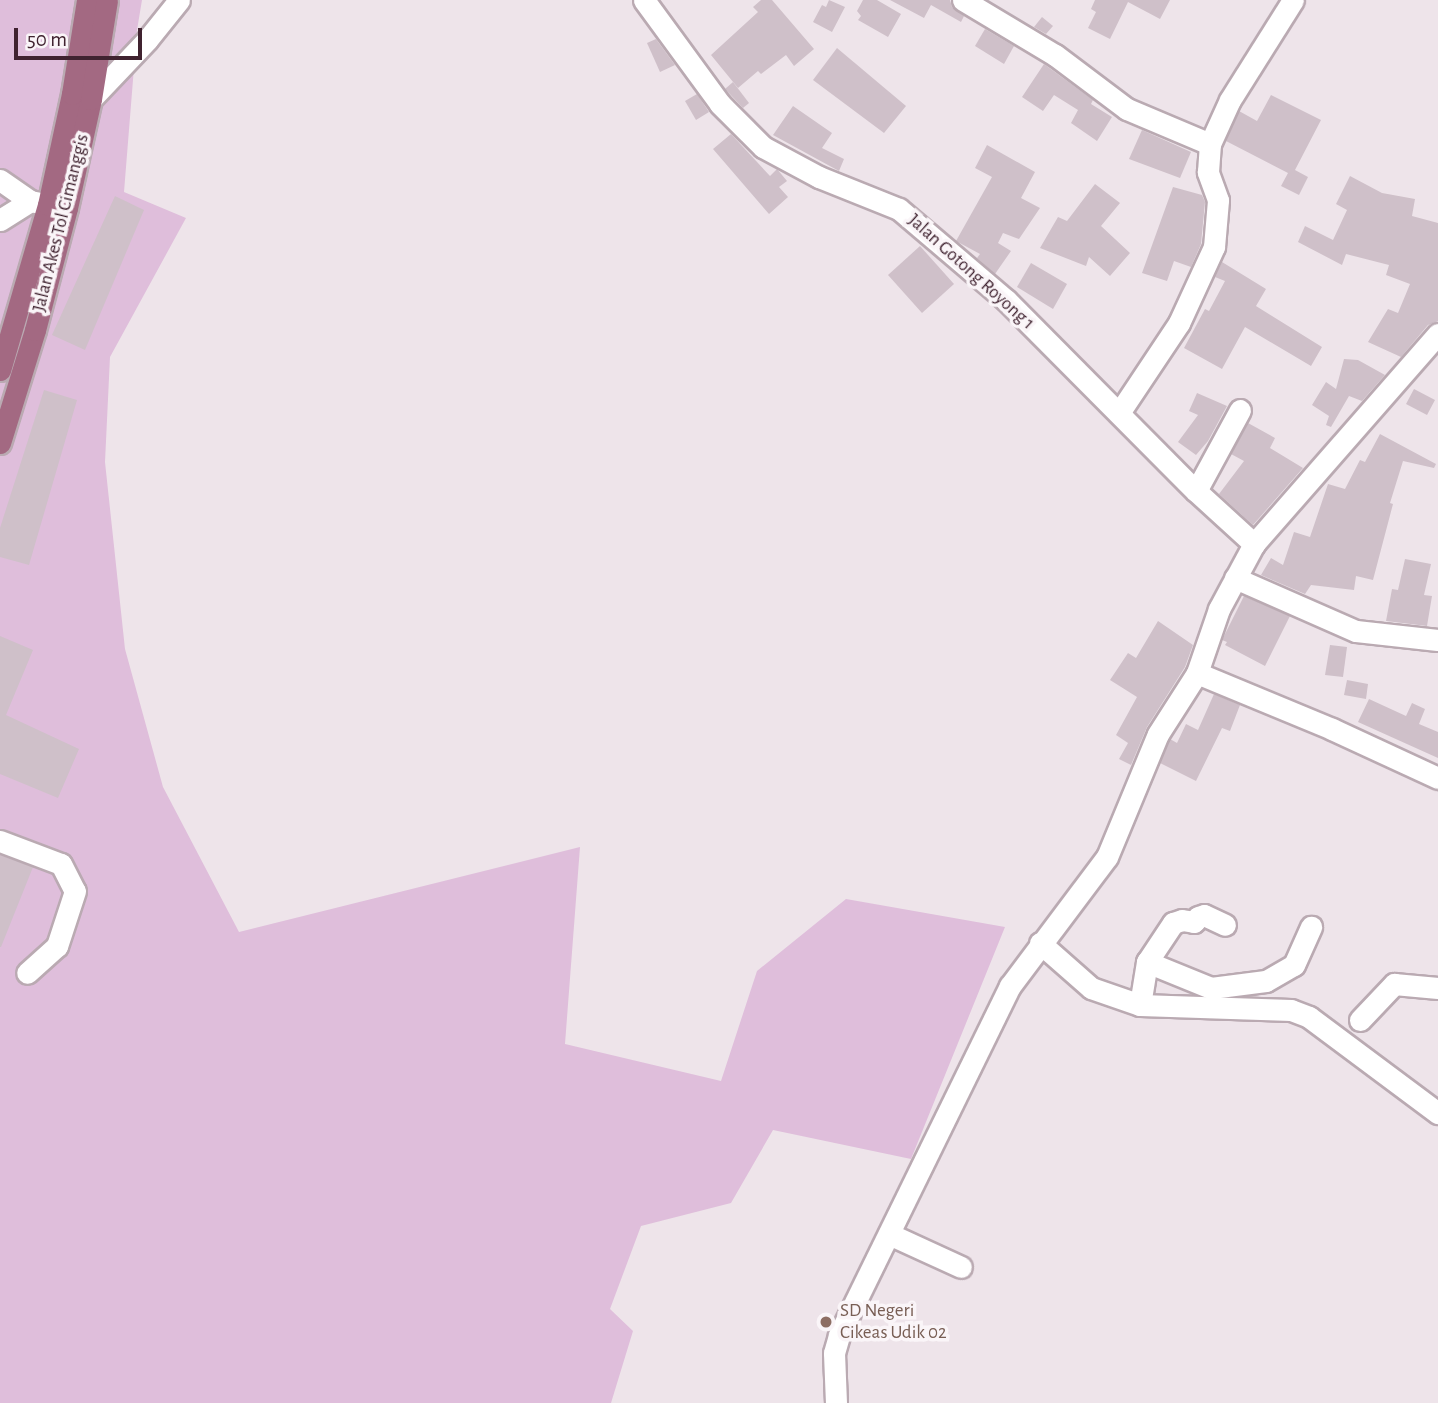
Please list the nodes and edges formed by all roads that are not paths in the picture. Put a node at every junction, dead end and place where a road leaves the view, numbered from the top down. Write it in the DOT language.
graph roads {
  1 [pos="87,0"];
  2 [pos="107,0"];
  3 [pos="179,0"];
  4 [pos="644,0"];
  5 [pos="963,0"];
  6 [pos="1293,0"];
  7 [pos="82,96"];
  8 [pos="1210,144"];
  9 [pos="0,180"];
  10 [pos="48,205"];
  11 [pos="0,220"];
  12 [pos="1438,334"];
  13 [pos="4,346"];
  14 [pos="0,370"];
  15 [pos="1240,410"];
  16 [pos="1119,413"];
  17 [pos="0,443"];
  18 [pos="1196,491"];
  19 [pos="1254,544"];
  20 [pos="1236,578"];
  21 [pos="1438,640"];
  22 [pos="1197,673"];
  23 [pos="1438,778"];
  24 [pos="0,841"];
  25 [pos="1225,925"];
  26 [pos="1311,927"];
  27 [pos="1040,943"];
  28 [pos="1147,962"];
  29 [pos="27,973"];
  30 [pos="1438,988"];
  31 [pos="1140,1005"];
  32 [pos="1360,1020"];
  33 [pos="1435,1106"];
  34 [pos="889,1234"];
  35 [pos="961,1267"];
  36 [pos="836,1403"];
  1 -- 7 [label="main road"];
  2 -- 7 [label="main road"];
  3 -- 7 [label="street"];
  4 -- 16 [label="street, Jalan Gotong Royong 1"];
  5 -- 8 [label="street"];
  6 -- 8 [label="street"];
  7 -- 10 [label="main road"];
  8 -- 16 [label="street"];
  9 -- 10 [label="street"];
  10 -- 11 [label="street"];
  10 -- 13 [label="main road"];
  10 -- 17 [label="main road, Jalan Akes Tol Cimanggis"];
  12 -- 19 [label="street"];
  13 -- 14 [label="main road"];
  15 -- 18 [label="street"];
  16 -- 18 [label="street, Jalan Gotong Royong 1"];
  18 -- 19 [label="street, Jalan Gotong Royong 1"];
  19 -- 20 [label="street"];
  20 -- 21 [label="street"];
  20 -- 22 [label="street"];
  22 -- 23 [label="street"];
  22 -- 27 [label="street"];
  24 -- 29 [label="street"];
  25 -- 28 [label="street"];
  26 -- 28 [label="street"];
  27 -- 31 [label="street"];
  27 -- 34 [label="street"];
  28 -- 31 [label="street"];
  30 -- 32 [label="street"];
  31 -- 33 [label="street"];
  34 -- 35 [label="street"];
  34 -- 36 [label="street"];
}
